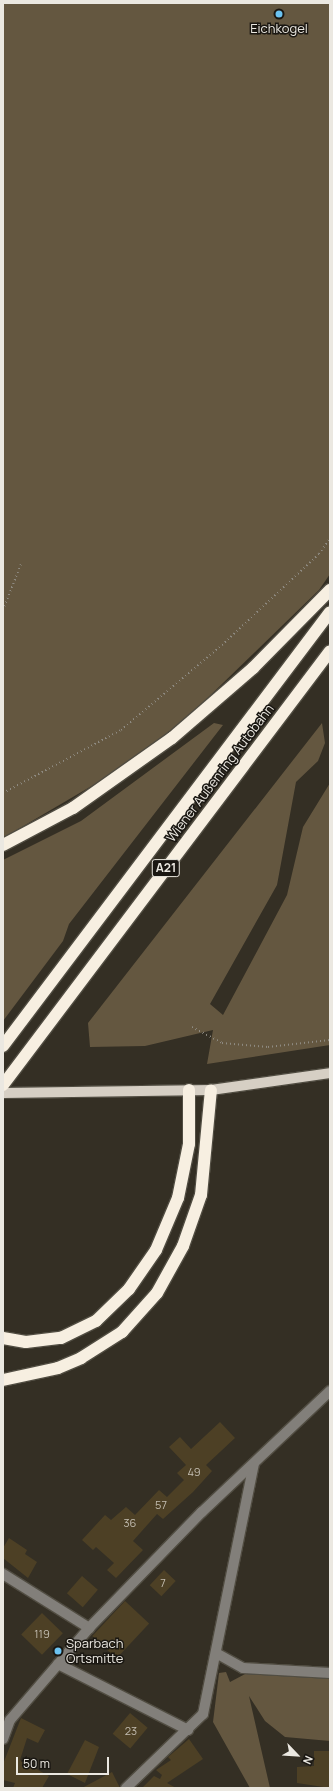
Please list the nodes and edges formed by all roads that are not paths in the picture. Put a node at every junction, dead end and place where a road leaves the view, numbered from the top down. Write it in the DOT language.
graph roads {
  1 [pos="330,590"];
  2 [pos="330,612"];
  3 [pos="330,651"];
  4 [pos="3,845"];
  5 [pos="3,1046"];
  6 [pos="330,1073"];
  7 [pos="3,1085"];
  8 [pos="189,1090"];
  9 [pos="211,1090"];
  10 [pos="3,1093"];
  11 [pos="3,1338"];
  12 [pos="3,1380"];
  13 [pos="330,1391"];
  14 [pos="254,1464"];
  15 [pos="3,1574"];
  16 [pos="89,1628"];
  17 [pos="216,1653"];
  18 [pos="58,1664"];
  19 [pos="330,1673"];
  20 [pos="188,1730"];
  21 [pos="3,1739"];
  22 [pos="126,1788"];
  1 -- 4 [label="highway"];
  2 -- 5 [label="highway, Wiener Außenring Autobahn / A21"];
  3 -- 7 [label="highway, Wiener Außenring Autobahn / A21"];
  6 -- 9 [label="main road"];
  8 -- 9 [label="main road"];
  8 -- 10 [label="main road"];
  8 -- 11 [label="highway"];
  9 -- 12 [label="highway"];
  13 -- 14 [label="street"];
  14 -- 16 [label="street"];
  14 -- 17 [label="street"];
  15 -- 16 [label="street"];
  16 -- 18 [label="street"];
  17 -- 19 [label="street"];
  17 -- 20 [label="street"];
  18 -- 20 [label="street"];
  18 -- 21 [label="street"];
  20 -- 22 [label="street"];
}
